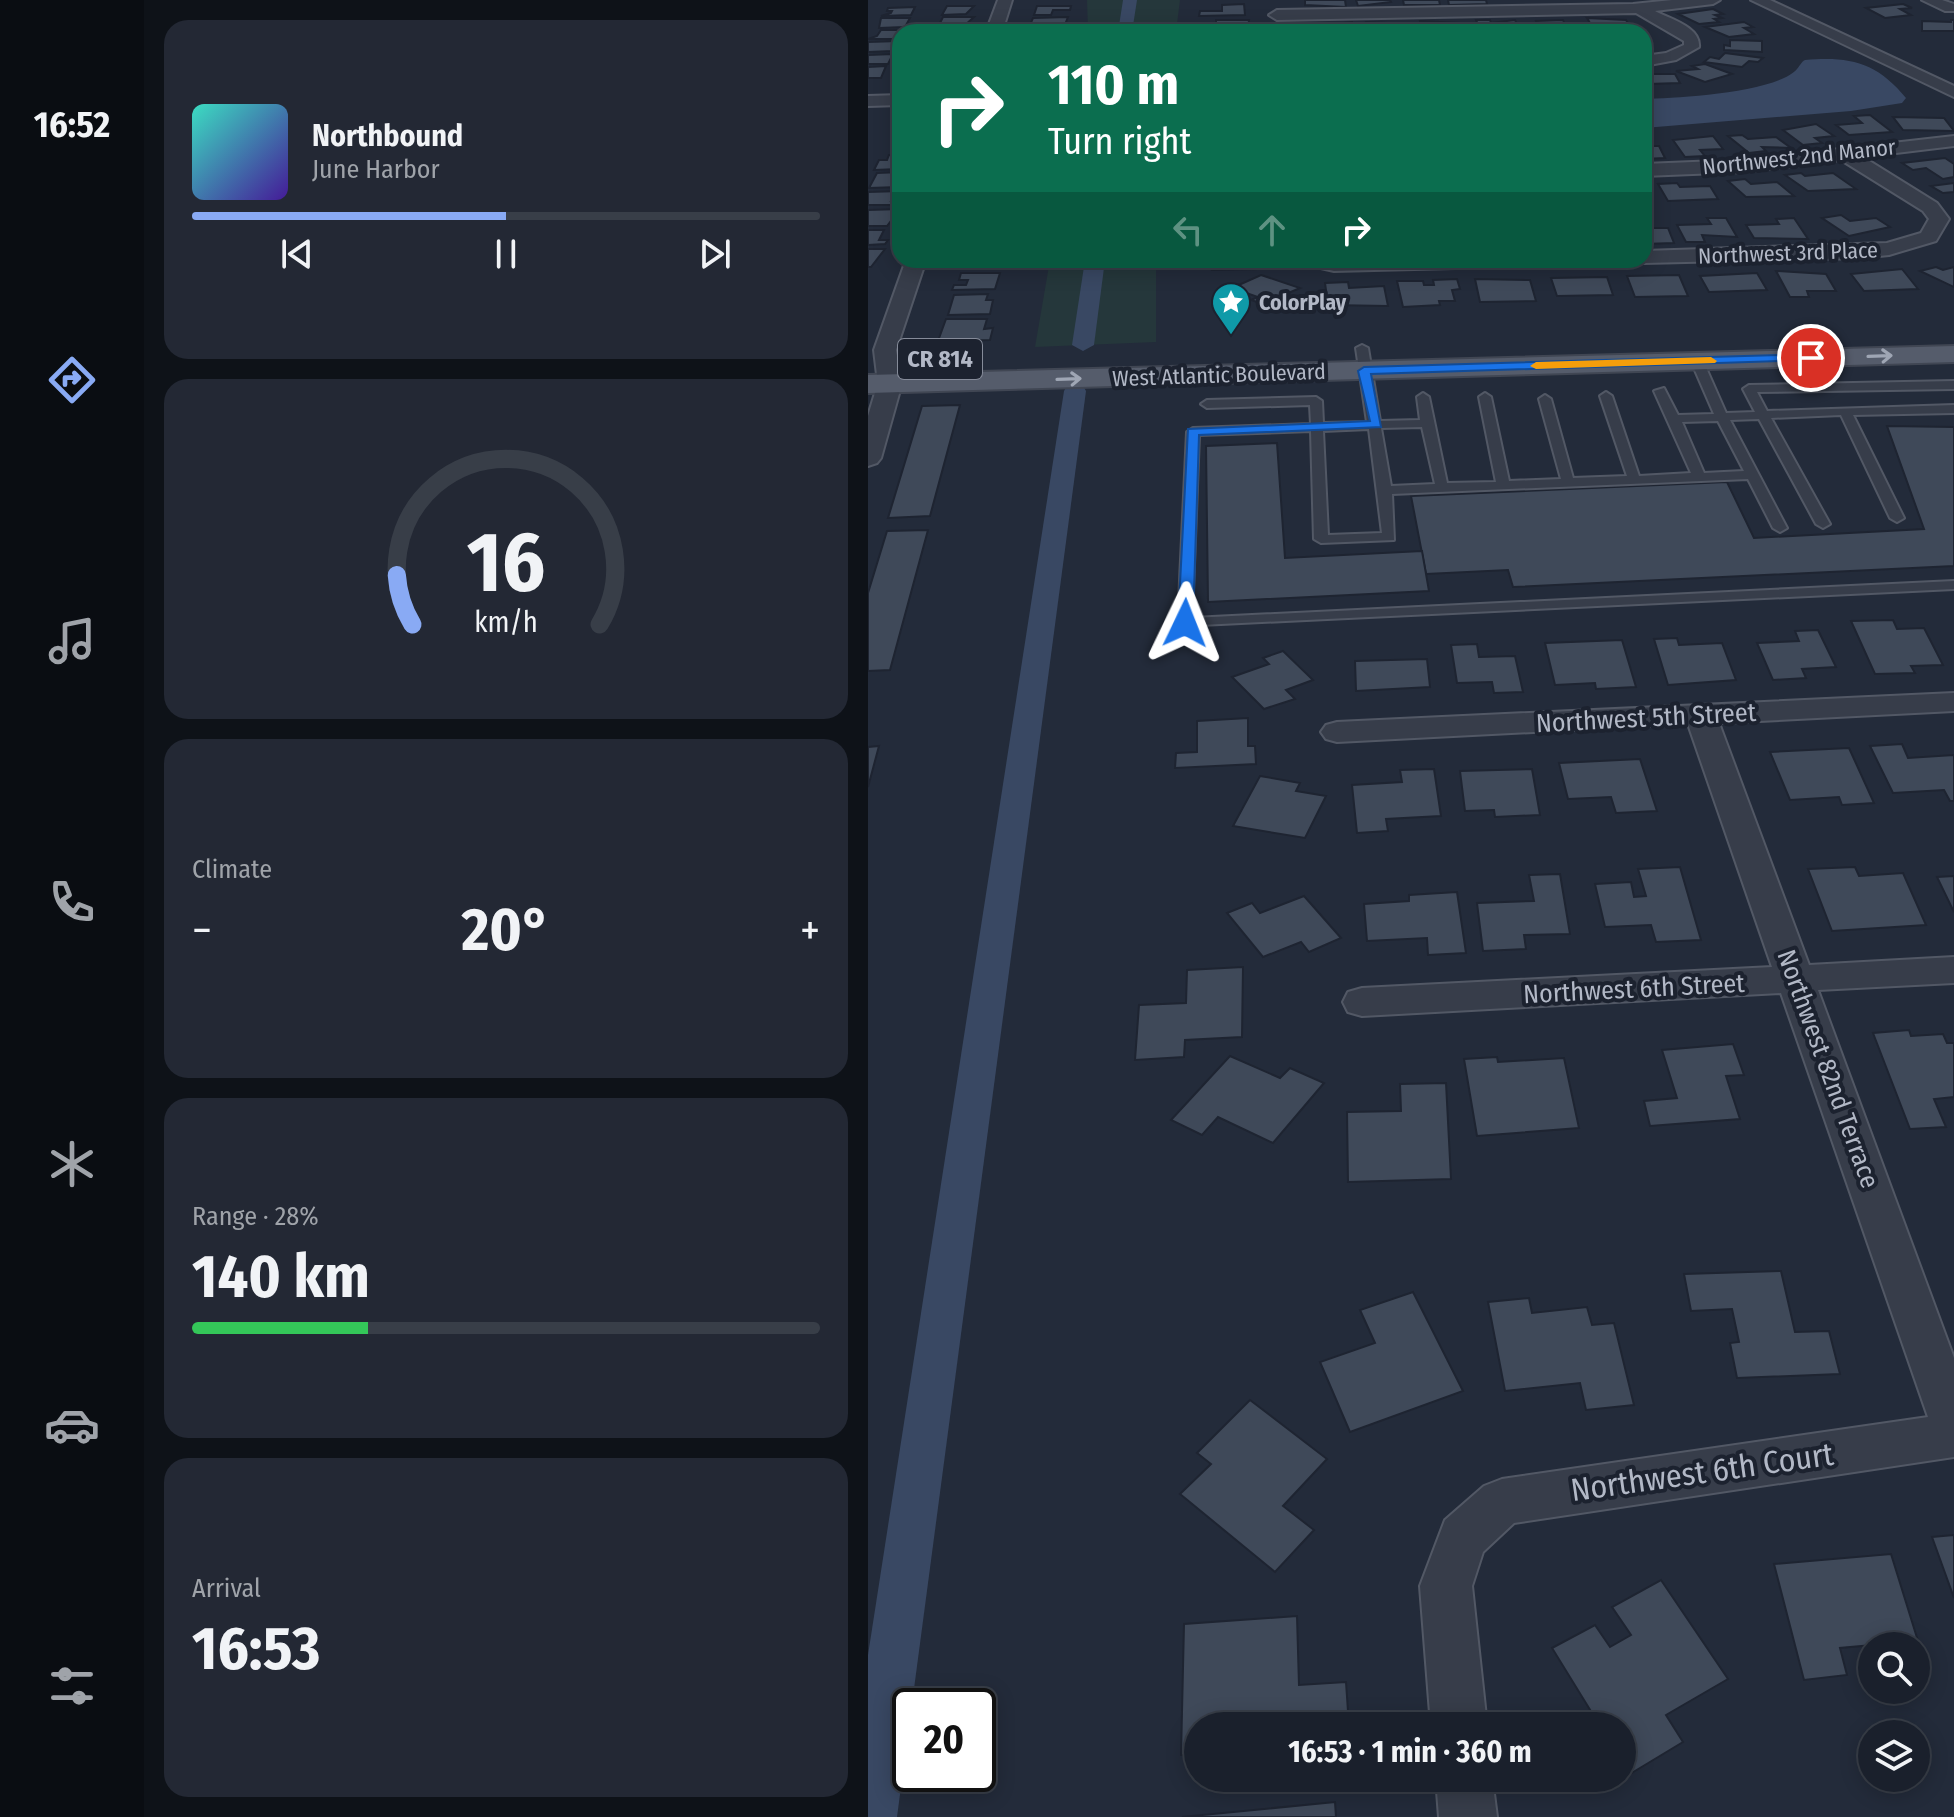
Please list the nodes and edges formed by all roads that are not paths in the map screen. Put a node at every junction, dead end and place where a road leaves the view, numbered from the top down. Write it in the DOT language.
graph roads {
  1 [pos="1005,0"];
  2 [pos="1624,0"];
  3 [pos="1713,0"];
  4 [pos="1758,0"];
  5 [pos="1929,0"];
  6 [pos="1276,8"];
  7 [pos="1639,8"];
  8 [pos="1950,8"];
  9 [pos="997,24"];
  10 [pos="1652,59"];
  11 [pos="1954,92"];
  12 [pos="892,100"];
  13 [pos="868,101"];
  14 [pos="1954,141"];
  15 [pos="1843,153"];
  16 [pos="1652,170"];
  17 [pos="1652,257"];
  18 [pos="911,268"];
  19 [pos="1954,332"];
  20 [pos="1954,354"];
  21 [pos="1363,360"];
  22 [pos="1697,361"];
  23 [pos="878,372"];
  24 [pos="1954,385"];
  25 [pos="1660,391"];
  26 [pos="1606,396"];
  27 [pos="1423,397"];
  28 [pos="1485,397"];
  29 [pos="1545,399"];
  30 [pos="1207,404"];
  31 [pos="1954,409"];
  32 [pos="1845,411"];
  33 [pos="1762,414"];
  34 [pos="1722,417"];
  35 [pos="1674,419"];
  36 [pos="1427,423"];
  37 [pos="1377,425"];
  38 [pos="1316,428"];
  39 [pos="868,458"];
  40 [pos="1752,475"];
  41 [pos="1699,477"];
  42 [pos="1634,479"];
  43 [pos="1568,482"];
  44 [pos="1503,485"];
  45 [pos="1442,488"];
  46 [pos="1385,490"];
  47 [pos="1897,518"];
  48 [pos="1823,524"];
  49 [pos="1780,528"];
  50 [pos="1954,585"];
  51 [pos="1954,702"];
  52 [pos="1701,716"];
  53 [pos="1337,732"];
  54 [pos="1954,970"];
  55 [pos="1797,981"];
  56 [pos="1362,1002"];
  57 [pos="1954,1423"];
  58 [pos="1954,1435"];
  59 [pos="1458,1712"];
  60 [pos="1465,1792"];
  61 [pos="1468,1817"];
  1 -- 9 [label="street"];
  2 -- 7 [label="street"];
  3 -- 7 [label="street"];
  4 -- 11 [label="street"];
  5 -- 8 [label="street"];
  6 -- 7 [label="street"];
  7 -- 10 [label="street"];
  12 -- 13 [label="street"];
  14 -- 15 [label="street, Northwest 2nd Manor"];
  15 -- 16 [label="street, Northwest 2nd Manor"];
  15 -- 17 [label="street, Northwest 3rd Place"];
  18 -- 23 [label="street"];
  19 -- 21 [label="main road, West Atlantic Boulevard / CR 814"];
  22 -- 20 [label="main road, West Atlantic Boulevard / CR 814, one-way"];
  21 -- 22 [label="main road, West Atlantic Boulevard / CR 814"];
  21 -- 23 [label="main road, West Atlantic Boulevard / CR 814"];
  21 -- 37 [label="lane"];
  22 -- 34 [label="lane"];
  23 -- 39 [label="street"];
  24 -- 33 [label="lane"];
  25 -- 35 [label="lane"];
  26 -- 42 [label="lane"];
  27 -- 36 [label="lane"];
  28 -- 44 [label="lane"];
  29 -- 43 [label="lane"];
  30 -- 38 [label="lane"];
  31 -- 32 [label="lane"];
  32 -- 33 [label="lane"];
  32 -- 47 [label="lane"];
  33 -- 34 [label="lane"];
  33 -- 48 [label="lane"];
  34 -- 35 [label="lane"];
  34 -- 40 [label="lane"];
  35 -- 41 [label="lane"];
  36 -- 37 [label="lane"];
  36 -- 45 [label="lane"];
  37 -- 38 [label="lane"];
  37 -- 46 [label="lane"];
  38 -- 46 [label="lane"];
  38 -- 50 [label="lane"];
  40 -- 41 [label="lane"];
  40 -- 49 [label="lane"];
  41 -- 42 [label="lane"];
  42 -- 43 [label="lane"];
  43 -- 44 [label="lane"];
  44 -- 45 [label="lane"];
  45 -- 46 [label="lane"];
  51 -- 52 [label="street, Northwest 5th Street"];
  52 -- 53 [label="street, Northwest 5th Street"];
  52 -- 55 [label="street, Northwest 82nd Terrace"];
  54 -- 55 [label="street, Northwest 6th Street"];
  55 -- 56 [label="street, Northwest 6th Street"];
  55 -- 57 [label="street, Northwest 82nd Terrace"];
  58 -- 59 [label="street, Northwest 6th Court"];
  60 -- 61 [label="street"];
}
